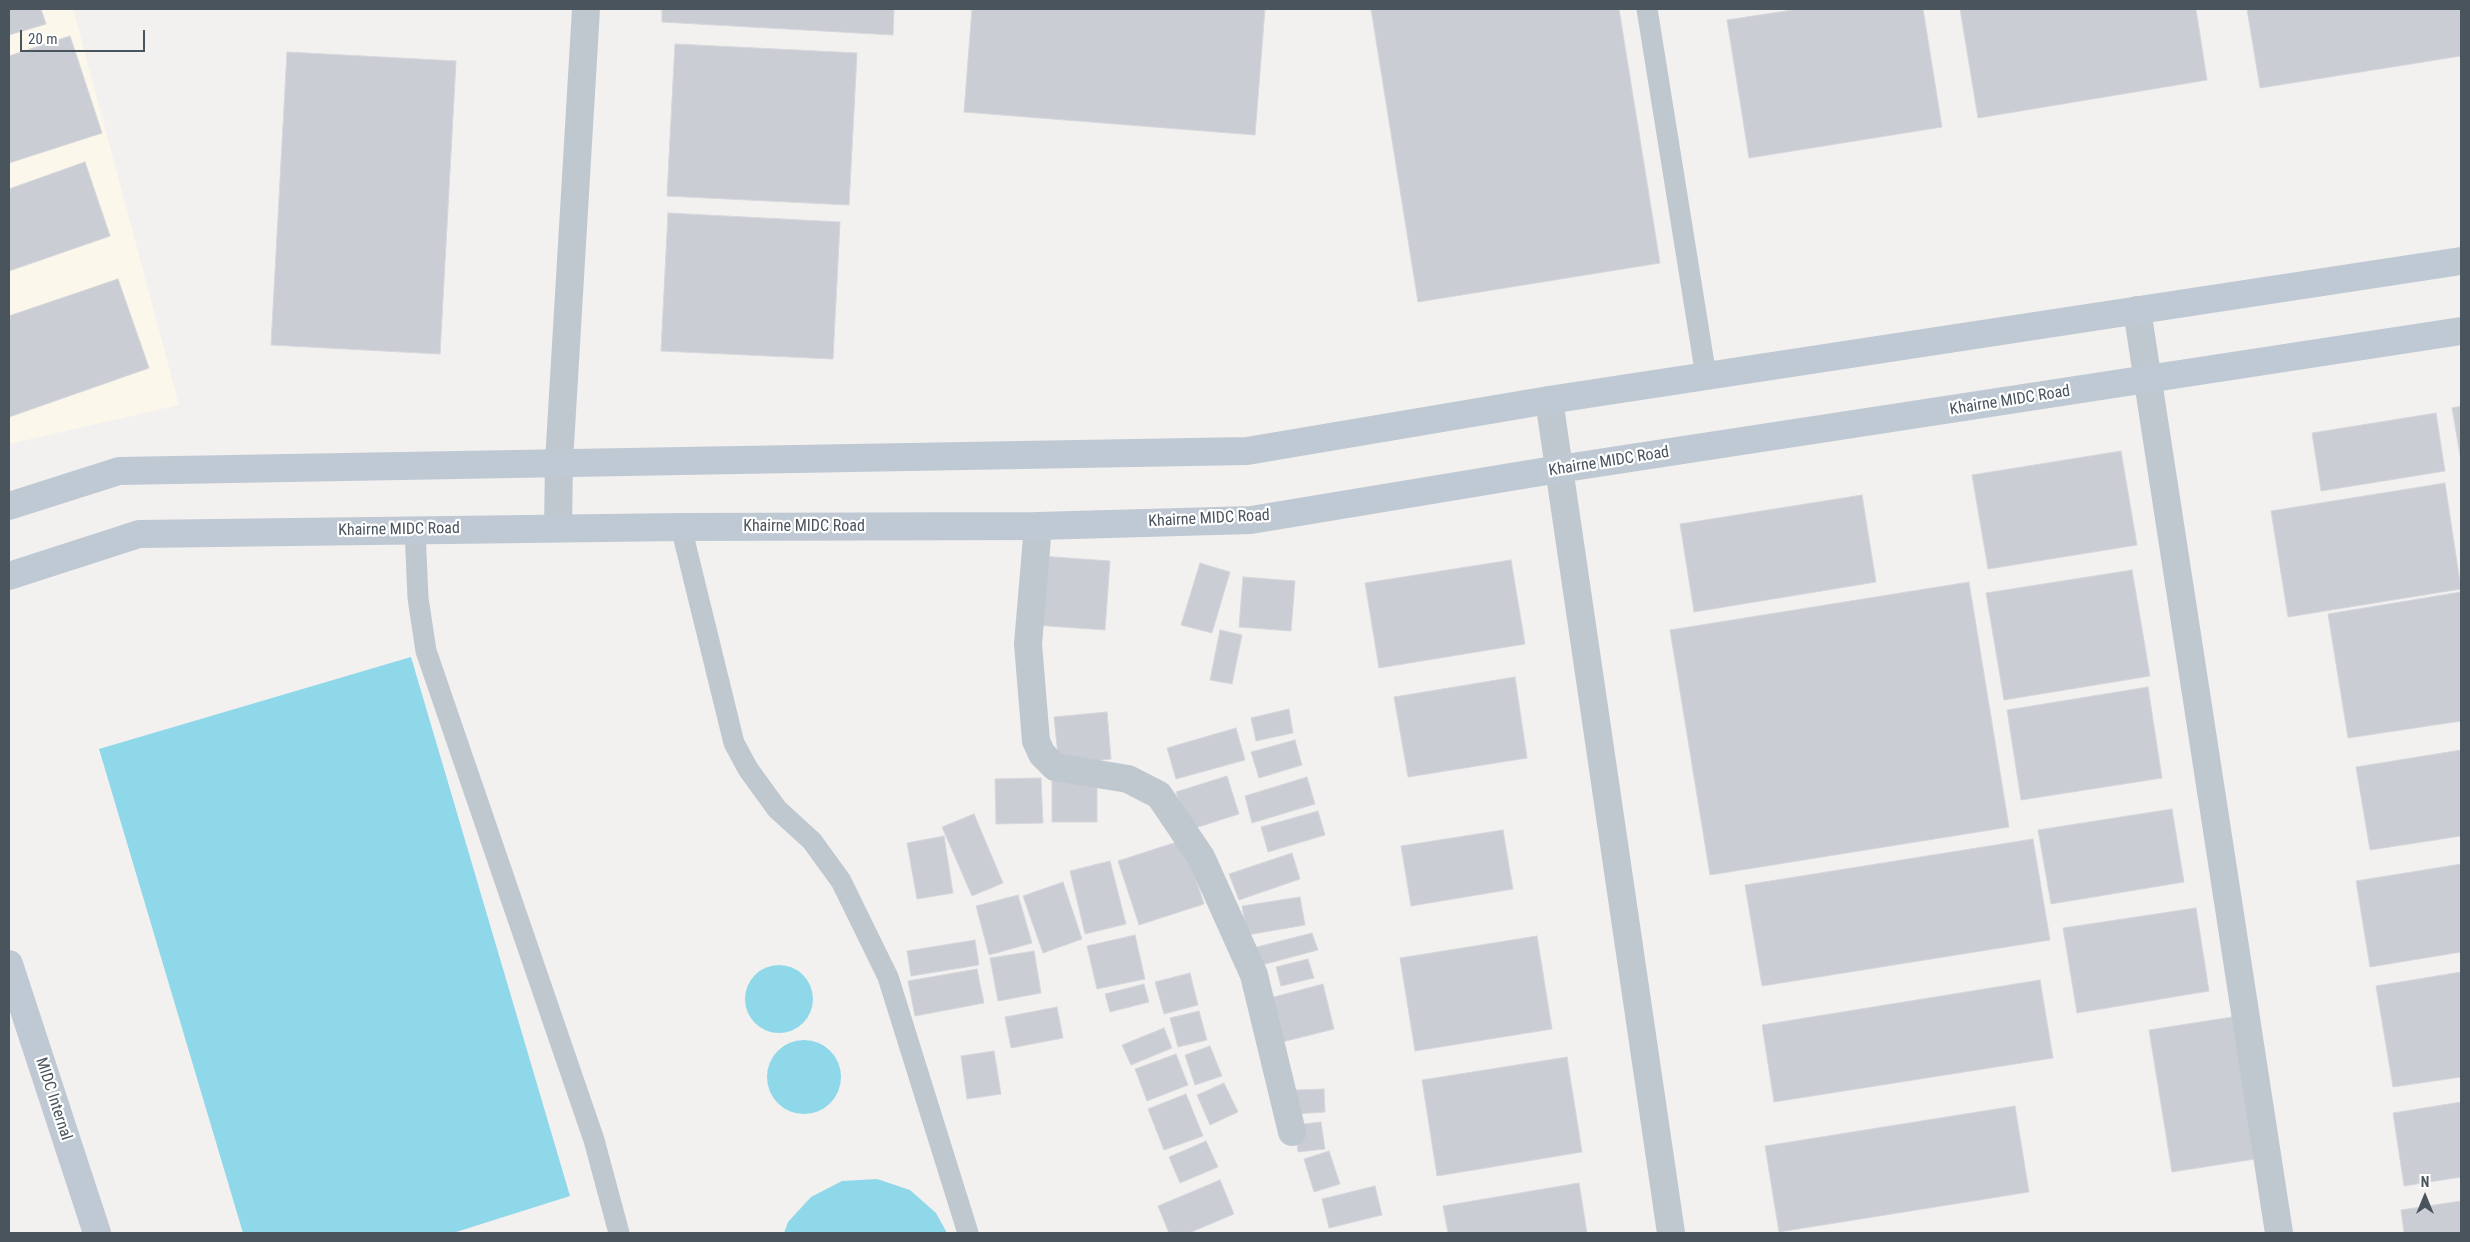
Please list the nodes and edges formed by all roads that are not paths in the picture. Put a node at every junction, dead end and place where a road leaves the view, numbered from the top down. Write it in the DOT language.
graph roads {
  1 [pos="586,9"];
  2 [pos="1647,9"];
  3 [pos="2461,261"];
  4 [pos="2137,310"];
  5 [pos="2461,331"];
  6 [pos="1706,376"];
  7 [pos="2148,380"];
  8 [pos="1550,400"];
  9 [pos="559,462"];
  10 [pos="1559,469"];
  11 [pos="9,506"];
  12 [pos="1038,526"];
  13 [pos="681,527"];
  14 [pos="558,528"];
  15 [pos="414,530"];
  16 [pos="9,576"];
  17 [pos="9,964"];
  18 [pos="1292,1132"];
  19 [pos="97,1233"];
  20 [pos="619,1233"];
  21 [pos="968,1233"];
  22 [pos="1671,1233"];
  23 [pos="2279,1233"];
  1 -- 9 [label="street"];
  2 -- 6 [label="lane"];
  3 -- 4 [label="main road"];
  4 -- 6 [label="main road"];
  4 -- 7 [label="street"];
  5 -- 7 [label="main road, Khairne MIDC Road"];
  6 -- 8 [label="main road"];
  7 -- 10 [label="main road, Khairne MIDC Road"];
  7 -- 23 [label="street"];
  8 -- 9 [label="main road"];
  8 -- 10 [label="street"];
  9 -- 11 [label="main road"];
  9 -- 14 [label="street"];
  10 -- 12 [label="main road, Khairne MIDC Road"];
  10 -- 22 [label="street"];
  12 -- 13 [label="main road, Khairne MIDC Road"];
  12 -- 18 [label="street"];
  13 -- 14 [label="main road, Khairne MIDC Road"];
  13 -- 21 [label="lane"];
  14 -- 15 [label="main road, Khairne MIDC Road"];
  15 -- 16 [label="main road, Khairne MIDC Road"];
  15 -- 20 [label="lane"];
  17 -- 19 [label="main road, MIDC Internal"];
}
